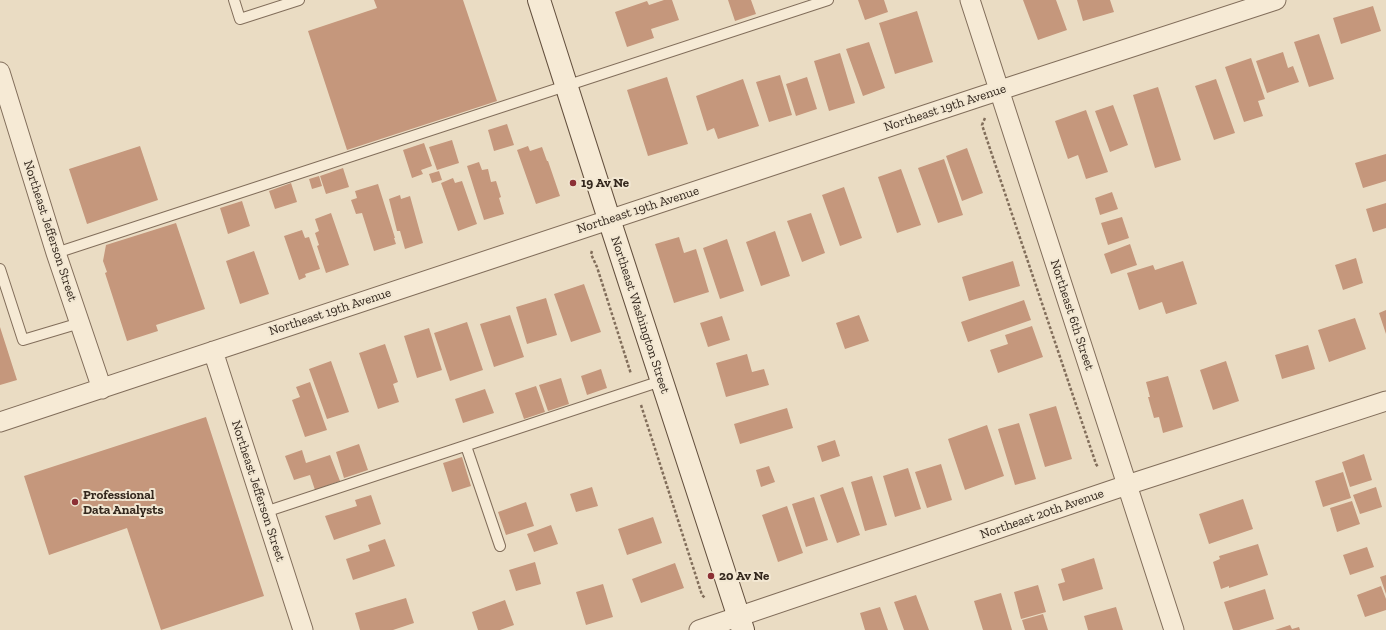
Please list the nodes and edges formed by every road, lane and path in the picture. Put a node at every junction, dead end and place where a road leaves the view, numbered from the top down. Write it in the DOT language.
graph roads {
  1 [pos="234,0"];
  2 [pos="299,0"];
  3 [pos="539,0"];
  4 [pos="828,0"];
  5 [pos="970,0"];
  6 [pos="1276,0"];
  7 [pos="0,72"];
  8 [pos="566,85"];
  9 [pos="999,90"];
  10 [pos="986,118"];
  11 [pos="609,220"];
  12 [pos="592,251"];
  13 [pos="56,253"];
  14 [pos="0,269"];
  15 [pos="80,323"];
  16 [pos="213,351"];
  17 [pos="661,381"];
  18 [pos="102,389"];
  19 [pos="636,389"];
  20 [pos="1386,401"];
  21 [pos="0,422"];
  22 [pos="466,446"];
  23 [pos="1101,469"];
  24 [pos="1127,485"];
  25 [pos="265,512"];
  26 [pos="500,546"];
  27 [pos="706,598"];
  28 [pos="741,623"];
  29 [pos="303,630"];
  30 [pos="698,630"];
  31 [pos="1174,630"];
  1 -- 2 [label="lane"];
  3 -- 8 [label="street, Northeast Washington Street"];
  4 -- 8 [label="lane"];
  5 -- 9 [label="street, Northeast 6th Street"];
  6 -- 9 [label="street, Northeast 19th Avenue"];
  7 -- 13 [label="street, Northeast Jefferson Street"];
  8 -- 11 [label="street, Northeast Washington Street"];
  8 -- 13 [label="lane"];
  9 -- 11 [label="street, Northeast 19th Avenue"];
  9 -- 24 [label="street, Northeast 6th Street"];
  10 -- 23 [label="path"];
  11 -- 16 [label="street, Northeast 19th Avenue"];
  11 -- 17 [label="street, Northeast Washington Street"];
  12 -- 19 [label="path"];
  13 -- 15 [label="street, Northeast Jefferson Street"];
  14 -- 15 [label="lane"];
  15 -- 18 [label="street, Northeast Jefferson Street"];
  16 -- 18 [label="street, Northeast 19th Avenue"];
  16 -- 25 [label="street, Northeast Jefferson Street"];
  17 -- 19 [label="lane"];
  17 -- 28 [label="street, Northeast Washington Street"];
  18 -- 21 [label="street, Northeast 19th Avenue"];
  19 -- 22 [label="lane"];
  19 -- 27 [label="path"];
  20 -- 24 [label="street, Northeast 20th Avenue"];
  22 -- 25 [label="lane"];
  22 -- 26 [label="lane"];
  24 -- 28 [label="street, Northeast 20th Avenue"];
  24 -- 31 [label="street, Northeast 6th Street"];
  25 -- 29 [label="street, Northeast Jefferson Street"];
  28 -- 30 [label="street, Northeast 20th Avenue"];
}
